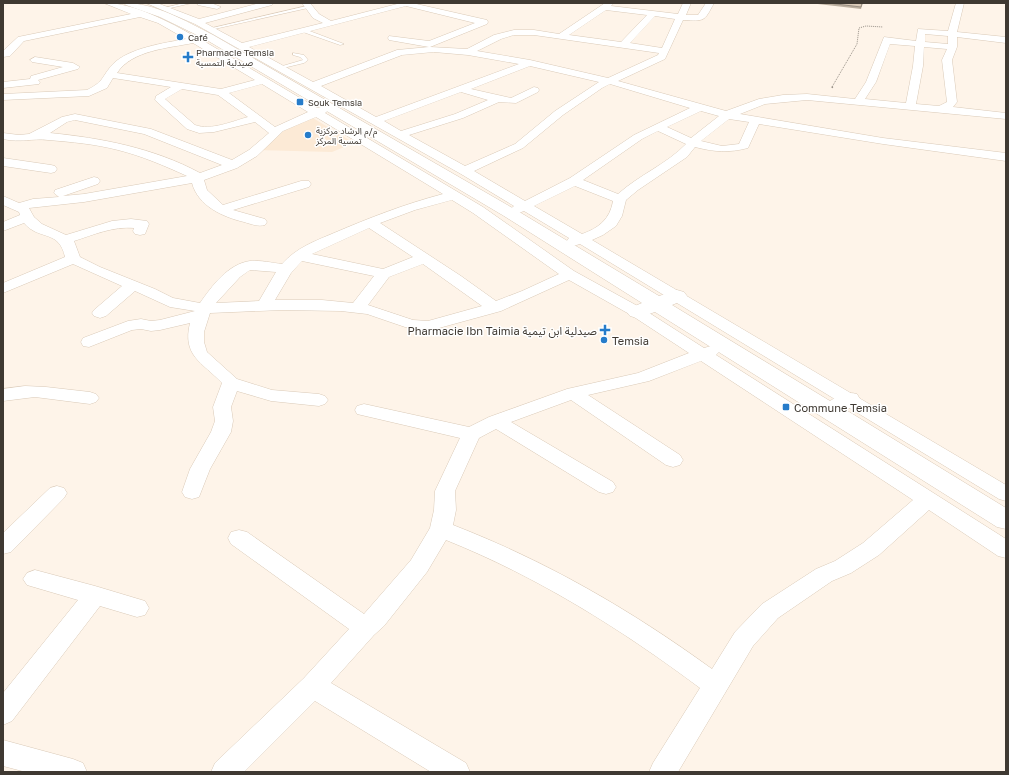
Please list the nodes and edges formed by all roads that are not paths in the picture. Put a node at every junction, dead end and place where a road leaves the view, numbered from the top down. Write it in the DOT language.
graph roads {
  1 [pos="108,3"];
  2 [pos="190,3"];
  3 [pos="201,3"];
  4 [pos="269,3"];
  5 [pos="687,3"];
  6 [pos="710,3"];
  7 [pos="960,3"];
  8 [pos="407,4"];
  9 [pos="306,5"];
  10 [pos="368,5"];
  11 [pos="607,5"];
  12 [pos="146,8"];
  13 [pos="385,10"];
  14 [pos="653,13"];
  15 [pos="680,17"];
  16 [pos="330,24"];
  17 [pos="506,26"];
  18 [pos="305,31"];
  19 [pos="535,32"];
  20 [pos="212,34"];
  21 [pos="952,34"];
  22 [pos="561,37"];
  23 [pos="392,38"];
  24 [pos="21,39"];
  25 [pos="1006,40"];
  26 [pos="5,42"];
  27 [pos="342,44"];
  28 [pos="919,44"];
  29 [pos="624,45"];
  30 [pos="952,47"];
  31 [pos="665,51"];
  32 [pos="468,52"];
  33 [pos="5,54"];
  34 [pos="296,54"];
  35 [pos="530,63"];
  36 [pos="30,67"];
  37 [pos="112,75"];
  38 [pos="296,79"];
  39 [pos="263,81"];
  40 [pos="609,81"];
  41 [pos="182,85"];
  42 [pos="3,86"];
  43 [pos="460,90"];
  44 [pos="534,90"];
  45 [pos="221,92"];
  46 [pos="40,96"];
  47 [pos="3,97"];
  48 [pos="498,99"];
  49 [pos="858,102"];
  50 [pos="698,108"];
  51 [pos="910,108"];
  52 [pos="942,109"];
  53 [pos="322,110"];
  54 [pos="727,115"];
  55 [pos="1006,116"];
  56 [pos="256,119"];
  57 [pos="755,121"];
  58 [pos="368,123"];
  59 [pos="658,127"];
  60 [pos="275,132"];
  61 [pos="38,135"];
  62 [pos="399,135"];
  63 [pos="3,136"];
  64 [pos="693,143"];
  65 [pos="1006,157"];
  66 [pos="3,162"];
  67 [pos="233,165"];
  68 [pos="51,169"];
  69 [pos="465,171"];
  70 [pos="197,178"];
  71 [pos="94,181"];
  72 [pos="574,181"];
  73 [pos="305,184"];
  74 [pos="454,195"];
  75 [pos="620,199"];
  76 [pos="3,200"];
  77 [pos="510,208"];
  78 [pos="26,209"];
  79 [pos="221,210"];
  80 [pos="478,210"];
  81 [pos="260,222"];
  82 [pos="369,222"];
  83 [pos="3,227"];
  84 [pos="140,231"];
  85 [pos="582,239"];
  86 [pos="64,240"];
  87 [pos="564,246"];
  88 [pos="300,256"];
  89 [pos="425,258"];
  90 [pos="73,259"];
  91 [pos="285,269"];
  92 [pos="384,274"];
  93 [pos="569,274"];
  94 [pos="133,285"];
  95 [pos="3,288"];
  96 [pos="677,296"];
  97 [pos="657,304"];
  98 [pos="264,306"];
  99 [pos="357,308"];
  100 [pos="495,308"];
  101 [pos="203,311"];
  102 [pos="637,312"];
  103 [pos="100,313"];
  104 [pos="89,342"];
  105 [pos="724,345"];
  106 [pos="702,354"];
  107 [pos="232,383"];
  108 [pos="573,393"];
  109 [pos="3,395"];
  110 [pos="90,398"];
  111 [pos="319,400"];
  112 [pos="849,400"];
  113 [pos="364,410"];
  114 [pos="829,410"];
  115 [pos="496,421"];
  116 [pos="471,434"];
  117 [pos="673,460"];
  118 [pos="606,487"];
  119 [pos="192,492"];
  120 [pos="57,493"];
  121 [pos="1006,494"];
  122 [pos="928,500"];
  123 [pos="1006,520"];
  124 [pos="441,529"];
  125 [pos="239,538"];
  126 [pos="3,546"];
  127 [pos="1006,550"];
  128 [pos="35,579"];
  129 [pos="95,594"];
  130 [pos="137,608"];
  131 [pos="365,628"];
  132 [pos="715,685"];
  133 [pos="313,686"];
  134 [pos="3,713"];
  135 [pos="3,753"];
  136 [pos="73,772"];
  137 [pos="225,772"];
  138 [pos="456,772"];
  139 [pos="663,772"];
  1 -- 12 [label="street"];
  2 -- 12 [label="lane"];
  3 -- 20 [label="street"];
  4 -- 20 [label="street"];
  5 -- 15 [label="street"];
  6 -- 15 [label="street"];
  7 -- 21 [label="street"];
  8 -- 13 [label="street"];
  8 -- 23 [label="street"];
  9 -- 16 [label="street"];
  9 -- 20 [label="lane"];
  10 -- 13 [label="street"];
  11 -- 14 [label="street"];
  11 -- 22 [label="street"];
  12 -- 20 [label="street"];
  12 -- 20 [label="main road"];
  12 -- 24 [label="street"];
  13 -- 16 [label="street"];
  14 -- 15 [label="street"];
  14 -- 29 [label="street"];
  15 -- 31 [label="street"];
  16 -- 18 [label="street"];
  17 -- 19 [label="street"];
  18 -- 20 [label="street"];
  18 -- 27 [label="lane"];
  19 -- 22 [label="street"];
  19 -- 32 [label="street"];
  20 -- 37 [label="street"];
  20 -- 38 [label="main road"];
  20 -- 39 [label="street"];
  21 -- 25 [label="street"];
  21 -- 28 [label="street"];
  21 -- 30 [label="street"];
  22 -- 29 [label="street"];
  24 -- 26 [label="street"];
  24 -- 33 [label="street"];
  28 -- 30 [label="street"];
  28 -- 49 [label="street"];
  28 -- 51 [label="street"];
  29 -- 31 [label="street"];
  30 -- 52 [label="street"];
  31 -- 40 [label="street"];
  32 -- 35 [label="street"];
  32 -- 38 [label="street"];
  33 -- 36 [label="street"];
  34 -- 38 [label="lane"];
  35 -- 40 [label="street"];
  35 -- 43 [label="street"];
  36 -- 42 [label="street"];
  36 -- 46 [label="street"];
  37 -- 41 [label="street"];
  37 -- 46 [label="street"];
  38 -- 53 [label="main road"];
  38 -- 58 [label="street"];
  39 -- 45 [label="street"];
  39 -- 53 [label="street"];
  40 -- 50 [label="street"];
  40 -- 69 [label="street"];
  41 -- 45 [label="street"];
  41 -- 56 [label="street"];
  43 -- 48 [label="street"];
  43 -- 58 [label="street"];
  44 -- 48 [label="street"];
  45 -- 56 [label="street"];
  46 -- 47 [label="street"];
  48 -- 62 [label="street"];
  49 -- 51 [label="street"];
  49 -- 54 [label="street"];
  50 -- 54 [label="street"];
  50 -- 59 [label="street"];
  51 -- 52 [label="street"];
  52 -- 55 [label="street"];
  53 -- 58 [label="main road"];
  53 -- 60 [label="street"];
  53 -- 74 [label="street"];
  54 -- 57 [label="street"];
  54 -- 64 [label="street"];
  56 -- 60 [label="street"];
  57 -- 64 [label="street"];
  57 -- 65 [label="street"];
  58 -- 62 [label="street"];
  58 -- 77 [label="main road"];
  59 -- 64 [label="street"];
  59 -- 72 [label="street"];
  60 -- 67 [label="street"];
  61 -- 63 [label="street"];
  61 -- 67 [label="street"];
  61 -- 70 [label="street"];
  62 -- 69 [label="street"];
  64 -- 75 [label="street"];
  66 -- 68 [label="street"];
  67 -- 70 [label="street"];
  69 -- 77 [label="street"];
  70 -- 78 [label="street"];
  70 -- 79 [label="street"];
  71 -- 78 [label="street"];
  72 -- 75 [label="street"];
  72 -- 77 [label="street"];
  73 -- 79 [label="street"];
  74 -- 80 [label="street"];
  74 -- 82 [label="street"];
  75 -- 85 [label="street"];
  76 -- 78 [label="street"];
  77 -- 80 [label="main road"];
  77 -- 85 [label="street"];
  77 -- 87 [label="main road"];
  78 -- 83 [label="street"];
  78 -- 86 [label="street"];
  79 -- 81 [label="street"];
  80 -- 93 [label="street"];
  82 -- 88 [label="street"];
  82 -- 89 [label="street"];
  84 -- 86 [label="street"];
  85 -- 87 [label="street"];
  85 -- 96 [label="street"];
  86 -- 90 [label="street"];
  87 -- 97 [label="main road"];
  88 -- 91 [label="street"];
  88 -- 92 [label="street"];
  89 -- 92 [label="street"];
  89 -- 100 [label="street"];
  90 -- 94 [label="street"];
  90 -- 95 [label="street"];
  91 -- 98 [label="street"];
  91 -- 101 [label="street"];
  92 -- 99 [label="street"];
  93 -- 100 [label="street"];
  93 -- 102 [label="street"];
  94 -- 101 [label="street"];
  94 -- 103 [label="street"];
  96 -- 97 [label="main road"];
  96 -- 112 [label="street"];
  97 -- 102 [label="main road"];
  97 -- 105 [label="main road"];
  98 -- 99 [label="street"];
  98 -- 101 [label="street"];
  99 -- 100 [label="street"];
  101 -- 104 [label="street"];
  101 -- 107 [label="street"];
  102 -- 106 [label="street"];
  105 -- 106 [label="street"];
  105 -- 114 [label="main road"];
  106 -- 108 [label="street"];
  106 -- 122 [label="street"];
  107 -- 111 [label="street"];
  107 -- 119 [label="street"];
  108 -- 115 [label="street"];
  108 -- 117 [label="street"];
  109 -- 110 [label="street"];
  112 -- 114 [label="main road"];
  112 -- 121 [label="street"];
  113 -- 116 [label="street"];
  114 -- 123 [label="main road"];
  115 -- 116 [label="street"];
  115 -- 118 [label="street"];
  116 -- 124 [label="street"];
  120 -- 126 [label="street"];
  122 -- 127 [label="street"];
  122 -- 132 [label="street"];
  124 -- 131 [label="street"];
  124 -- 132 [label="street"];
  125 -- 131 [label="street"];
  128 -- 129 [label="street"];
  129 -- 130 [label="street"];
  129 -- 134 [label="street"];
  131 -- 133 [label="street"];
  132 -- 139 [label="street"];
  133 -- 137 [label="street"];
  133 -- 138 [label="street"];
  135 -- 136 [label="street"];
}
